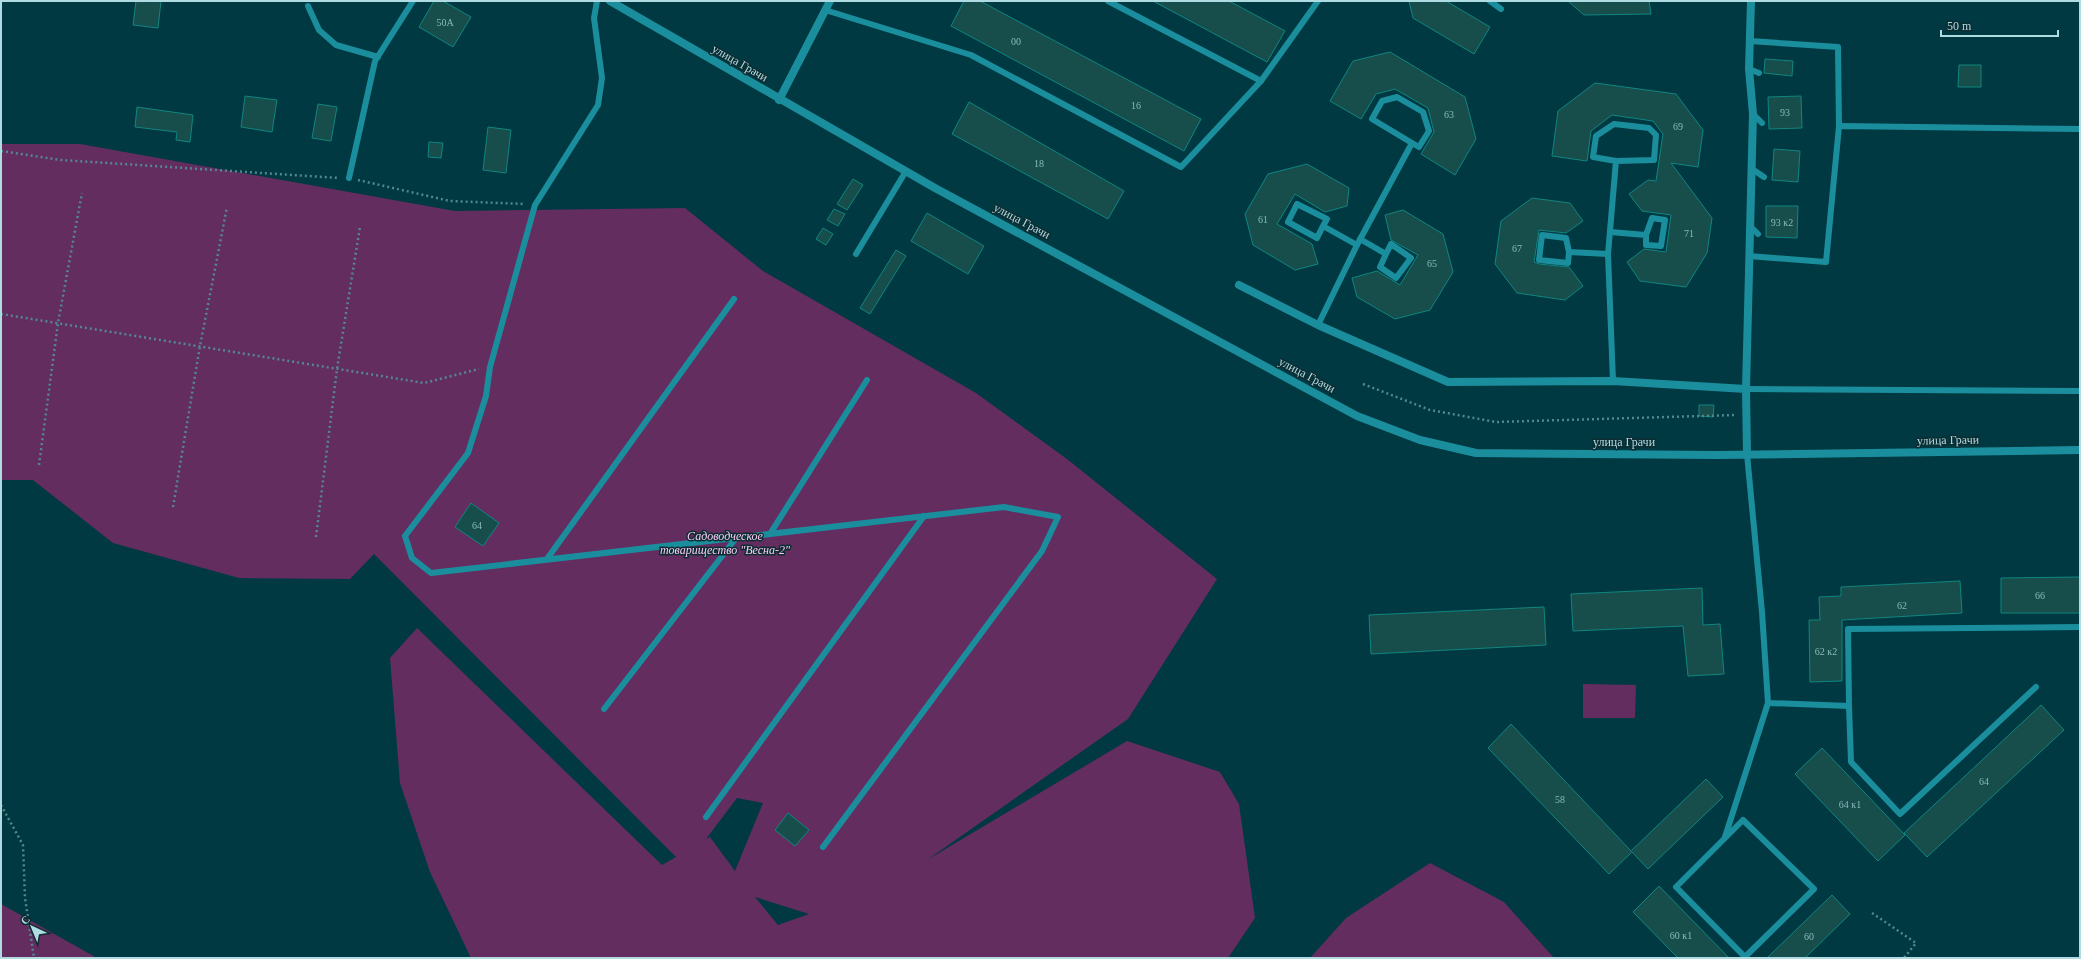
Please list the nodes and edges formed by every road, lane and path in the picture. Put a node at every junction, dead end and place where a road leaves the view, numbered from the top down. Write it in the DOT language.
graph roads {
  1 [pos="413,1"];
  2 [pos="597,1"];
  3 [pos="610,1"];
  4 [pos="830,1"];
  5 [pos="1108,1"];
  6 [pos="1318,1"];
  7 [pos="1490,1"];
  8 [pos="1751,1"];
  9 [pos="308,6"];
  10 [pos="1501,9"];
  11 [pos="825,10"];
  12 [pos="1750,41"];
  13 [pos="378,57"];
  14 [pos="1749,68"];
  15 [pos="1758,73"];
  16 [pos="1261,81"];
  17 [pos="779,100"];
  18 [pos="1753,114"];
  19 [pos="1762,123"];
  20 [pos="1839,126"];
  21 [pos="2080,129"];
  22 [pos="1412,143"];
  23 [pos="1,151"];
  24 [pos="1616,161"];
  25 [pos="1752,169"];
  26 [pos="906,171"];
  27 [pos="1764,177"];
  28 [pos="349,178"];
  29 [pos="82,193"];
  30 [pos="535,205"];
  31 [pos="227,207"];
  32 [pos="360,226"];
  33 [pos="1323,226"];
  34 [pos="1750,226"];
  35 [pos="1610,232"];
  36 [pos="1758,234"];
  37 [pos="1646,235"];
  38 [pos="1358,242"];
  39 [pos="1569,252"];
  40 [pos="856,254"];
  41 [pos="1386,254"];
  42 [pos="1608,254"];
  43 [pos="1749,256"];
  44 [pos="1239,285"];
  45 [pos="734,299"];
  46 [pos="1,314"];
  47 [pos="58,323"];
  48 [pos="1318,325"];
  49 [pos="200,346"];
  50 [pos="490,366"];
  51 [pos="337,369"];
  52 [pos="867,380"];
  53 [pos="1613,381"];
  54 [pos="1363,384"];
  55 [pos="1746,389"];
  56 [pos="2080,391"];
  57 [pos="1746,415"];
  58 [pos="2080,450"];
  59 [pos="1747,454"];
  60 [pos="39,465"];
  61 [pos="174,507"];
  62 [pos="924,516"];
  63 [pos="770,534"];
  64 [pos="316,536"];
  65 [pos="736,538"];
  66 [pos="547,559"];
  67 [pos="2080,626"];
  68 [pos="2036,687"];
  69 [pos="1768,703"];
  70 [pos="1850,706"];
  71 [pos="604,709"];
  72 [pos="1,805"];
  73 [pos="706,817"];
  74 [pos="1724,839"];
  75 [pos="823,847"];
  76 [pos="1872,913"];
  77 [pos="34,958"];
  78 [pos="1904,958"];
  1 -- 13 [label="lane"];
  2 -- 30 [label="lane"];
  3 -- 17 [label="street, улица Грачи"];
  4 -- 11 [label="street"];
  5 -- 16 [label="lane"];
  6 -- 16 [label="lane"];
  7 -- 10 [label="lane"];
  8 -- 12 [label="street"];
  9 -- 13 [label="lane"];
  11 -- 16 [label="lane"];
  11 -- 17 [label="street"];
  12 -- 14 [label="street"];
  12 -- 20 [label="lane"];
  13 -- 28 [label="lane"];
  14 -- 15 [label="lane"];
  14 -- 18 [label="street"];
  17 -- 26 [label="street, улица Грачи"];
  18 -- 19 [label="lane"];
  18 -- 25 [label="street"];
  20 -- 21 [label="lane"];
  20 -- 43 [label="lane"];
  22 -- 22 [label="lane"];
  22 -- 38 [label="lane"];
  23 -- 28 [label="path"];
  24 -- 24 [label="lane"];
  24 -- 35 [label="lane"];
  25 -- 27 [label="lane"];
  25 -- 34 [label="street"];
  26 -- 40 [label="lane"];
  26 -- 59 [label="street, улица Грачи"];
  28 -- 30 [label="path"];
  29 -- 47 [label="path"];
  30 -- 50 [label="lane"];
  31 -- 49 [label="path"];
  32 -- 51 [label="path"];
  33 -- 33 [label="lane"];
  33 -- 38 [label="lane"];
  34 -- 36 [label="lane"];
  34 -- 43 [label="street"];
  35 -- 37 [label="lane"];
  35 -- 42 [label="lane"];
  37 -- 37 [label="lane"];
  38 -- 41 [label="lane"];
  38 -- 48 [label="lane"];
  39 -- 39 [label="lane"];
  39 -- 42 [label="lane"];
  41 -- 41 [label="lane"];
  42 -- 53 [label="lane"];
  43 -- 55 [label="street"];
  44 -- 48 [label="street"];
  45 -- 66 [label="lane"];
  46 -- 47 [label="path"];
  47 -- 49 [label="path"];
  47 -- 60 [label="path"];
  48 -- 53 [label="street"];
  49 -- 51 [label="path"];
  49 -- 61 [label="path"];
  50 -- 51 [label="path"];
  50 -- 66 [label="lane"];
  51 -- 64 [label="path"];
  52 -- 63 [label="lane"];
  53 -- 55 [label="street"];
  54 -- 57 [label="path"];
  55 -- 56 [label="lane"];
  55 -- 57 [label="street"];
  57 -- 59 [label="street"];
  58 -- 59 [label="street, улица Грачи"];
  59 -- 69 [label="lane"];
  62 -- 63 [label="lane"];
  62 -- 73 [label="lane"];
  62 -- 75 [label="lane"];
  63 -- 65 [label="lane"];
  65 -- 66 [label="lane"];
  65 -- 71 [label="lane"];
  67 -- 70 [label="lane"];
  68 -- 70 [label="lane"];
  69 -- 70 [label="lane"];
  69 -- 74 [label="lane"];
  72 -- 77 [label="path"];
  74 -- 74 [label="lane"];
  76 -- 78 [label="path"];
}
